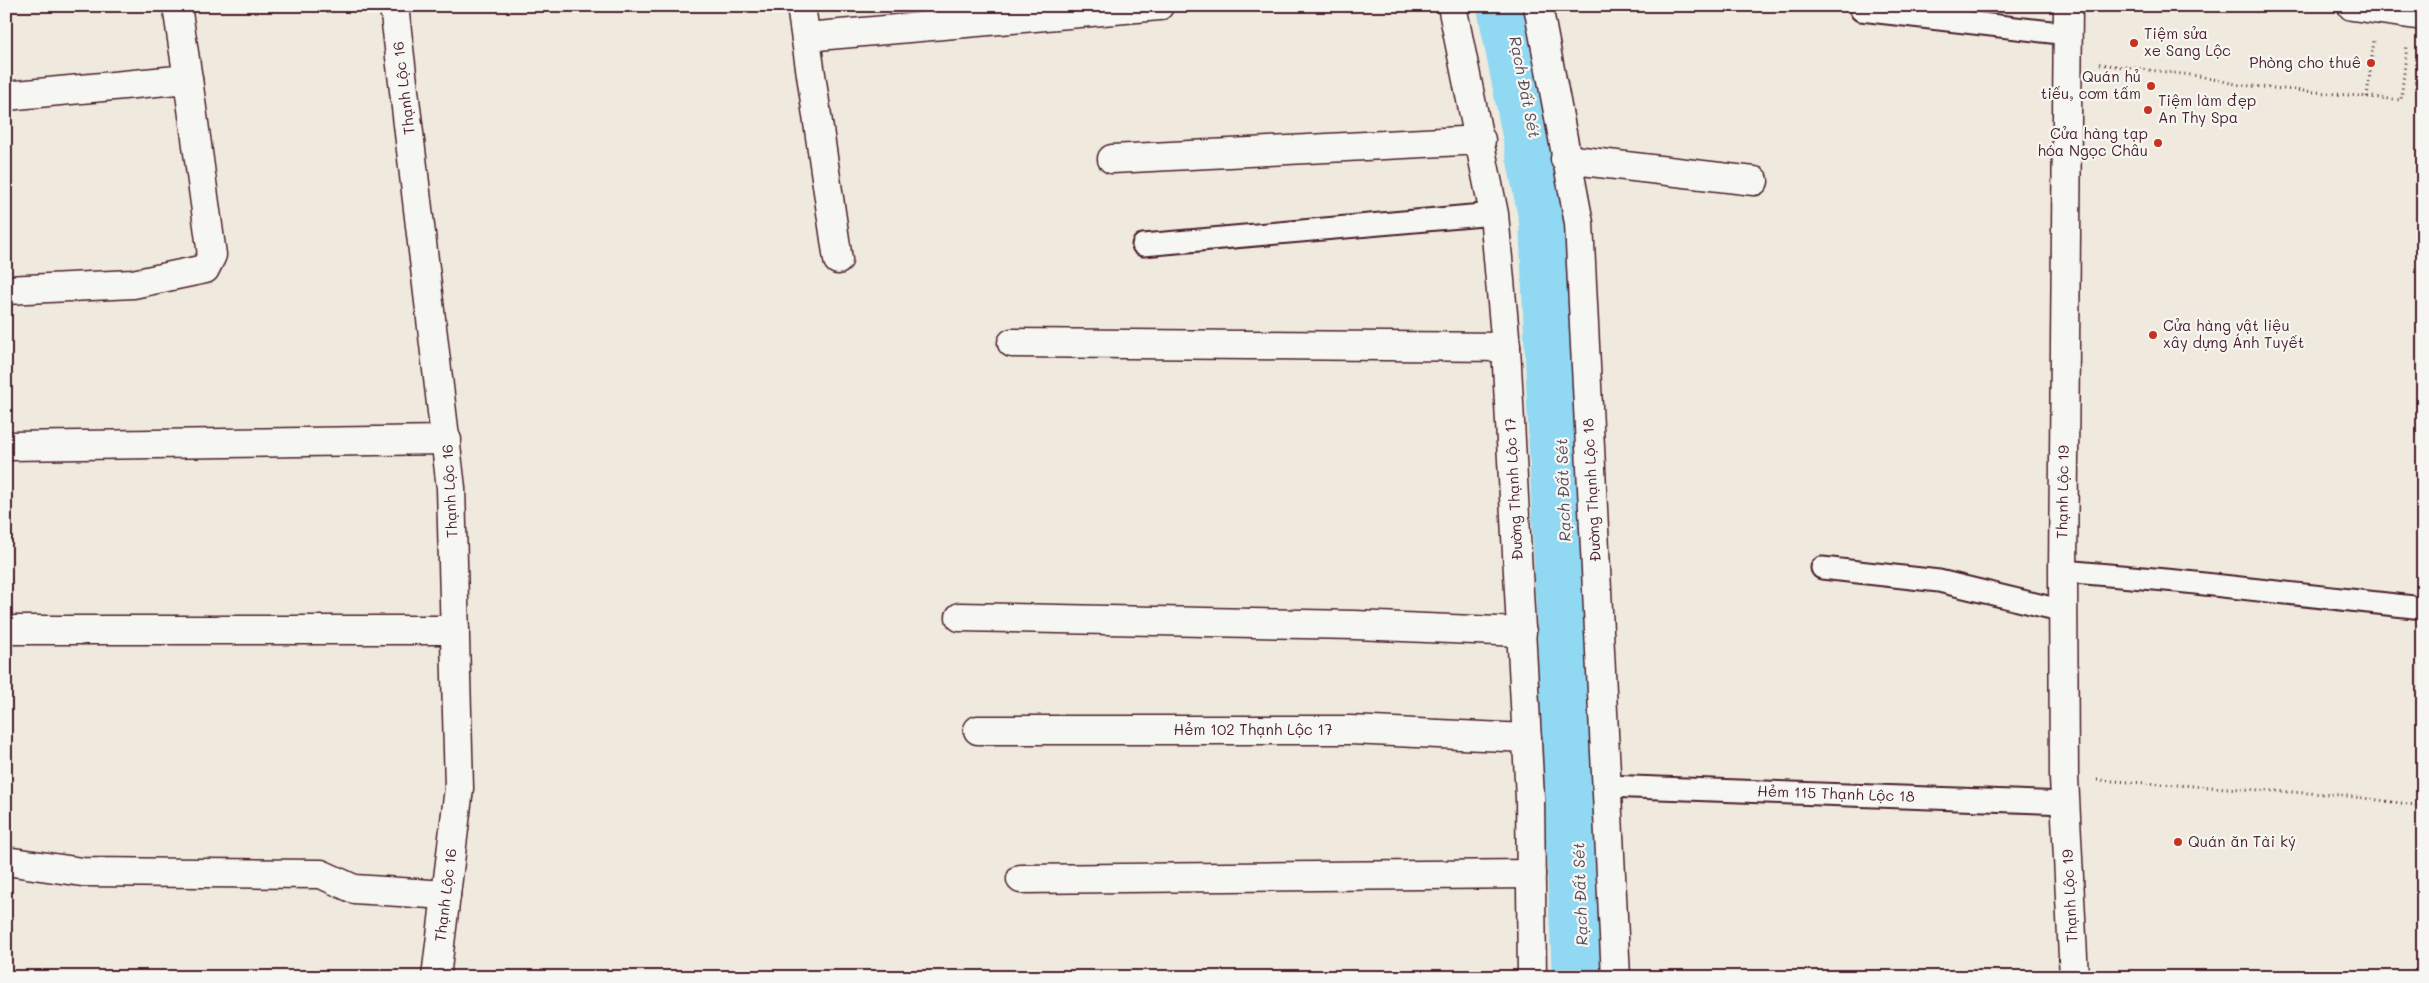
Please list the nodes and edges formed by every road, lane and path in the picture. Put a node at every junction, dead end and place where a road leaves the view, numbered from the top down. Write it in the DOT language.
graph roads {
  1 [pos="177,6"];
  2 [pos="394,6"];
  3 [pos="801,6"];
  4 [pos="1159,6"];
  5 [pos="1452,6"];
  6 [pos="1538,6"];
  7 [pos="2068,6"];
  8 [pos="2352,6"];
  9 [pos="1861,10"];
  10 [pos="2423,16"];
  11 [pos="2375,32"];
  12 [pos="806,37"];
  13 [pos="2407,43"];
  14 [pos="2068,47"];
  15 [pos="188,80"];
  16 [pos="6,96"];
  17 [pos="2367,97"];
  18 [pos="1481,140"];
  19 [pos="1112,159"];
  20 [pos="1565,159"];
  21 [pos="1754,181"];
  22 [pos="1494,214"];
  23 [pos="1143,245"];
  24 [pos="838,260"];
  25 [pos="6,290"];
  26 [pos="1012,343"];
  27 [pos="1506,347"];
  28 [pos="447,440"];
  29 [pos="8,446"];
  30 [pos="1822,568"];
  31 [pos="2062,571"];
  32 [pos="2423,608"];
  33 [pos="2064,610"];
  34 [pos="960,618"];
  35 [pos="6,630"];
  36 [pos="455,630"];
  37 [pos="1522,632"];
  38 [pos="978,730"];
  39 [pos="1527,738"];
  40 [pos="1606,786"];
  41 [pos="2064,790"];
  42 [pos="2423,806"];
  43 [pos="6,861"];
  44 [pos="1531,874"];
  45 [pos="1021,879"];
  46 [pos="446,895"];
  47 [pos="436,977"];
  48 [pos="1532,977"];
  49 [pos="1616,977"];
  50 [pos="2074,977"];
  1 -- 15 [label="street"];
  2 -- 28 [label="street, Thạnh Lộc 16"];
  3 -- 12 [label="street"];
  4 -- 12 [label="street"];
  5 -- 18 [label="street, Đường Thạnh Lộc 17"];
  6 -- 20 [label="street, Đường Thạnh Lộc 18"];
  7 -- 14 [label="street, Thạnh Lộc 19"];
  8 -- 10 [label="street"];
  9 -- 14 [label="lane"];
  11 -- 17 [label="path"];
  12 -- 24 [label="street"];
  13 -- 17 [label="path"];
  14 -- 17 [label="path"];
  14 -- 31 [label="street, Thạnh Lộc 19"];
  15 -- 16 [label="street"];
  15 -- 25 [label="street"];
  18 -- 19 [label="street"];
  18 -- 22 [label="street, Đường Thạnh Lộc 17"];
  20 -- 21 [label="street"];
  20 -- 40 [label="street, Đường Thạnh Lộc 18"];
  22 -- 23 [label="lane"];
  22 -- 27 [label="street, Đường Thạnh Lộc 17"];
  26 -- 27 [label="street"];
  27 -- 37 [label="street, Đường Thạnh Lộc 17"];
  28 -- 29 [label="street"];
  28 -- 36 [label="street, Thạnh Lộc 16"];
  30 -- 33 [label="lane"];
  31 -- 32 [label="lane"];
  31 -- 33 [label="street, Thạnh Lộc 19"];
  33 -- 41 [label="street, Thạnh Lộc 19"];
  34 -- 37 [label="street"];
  35 -- 36 [label="street"];
  36 -- 46 [label="street, Thạnh Lộc 16"];
  37 -- 39 [label="street, Đường Thạnh Lộc 17"];
  38 -- 39 [label="street, Hẻm 102 Thạnh Lộc 17"];
  39 -- 44 [label="street, Đường Thạnh Lộc 17"];
  40 -- 41 [label="lane, Hẻm 115 Thạnh Lộc 18"];
  40 -- 49 [label="street, Đường Thạnh Lộc 18"];
  41 -- 42 [label="path"];
  41 -- 50 [label="street, Thạnh Lộc 19"];
  43 -- 46 [label="street"];
  44 -- 45 [label="street"];
  44 -- 48 [label="street, Đường Thạnh Lộc 17"];
  46 -- 47 [label="street, Thạnh Lộc 16"];
}
